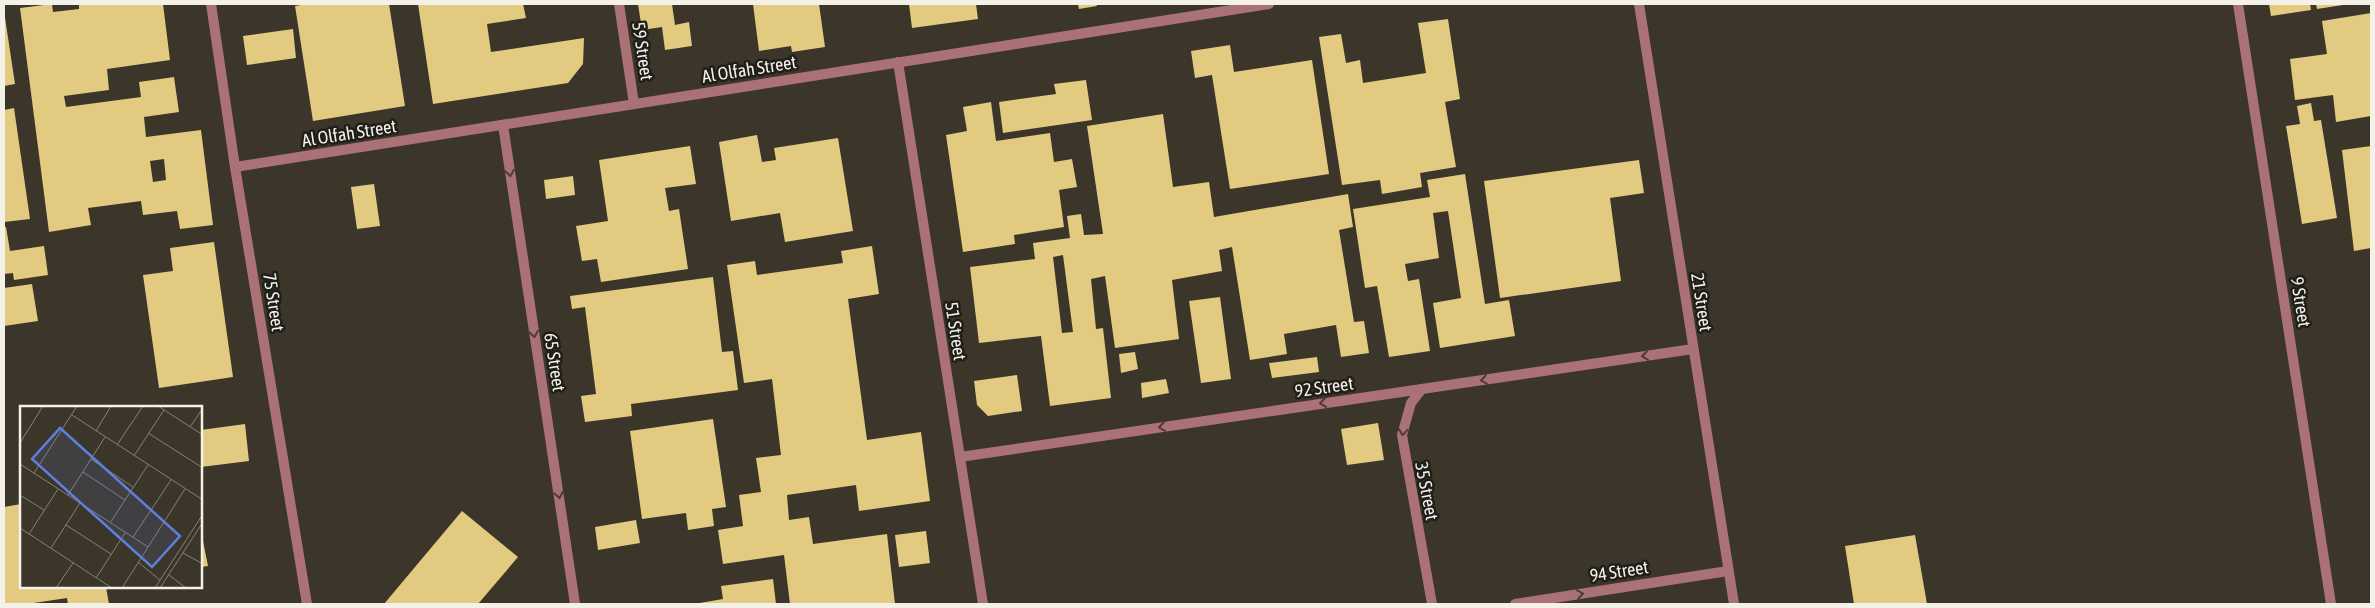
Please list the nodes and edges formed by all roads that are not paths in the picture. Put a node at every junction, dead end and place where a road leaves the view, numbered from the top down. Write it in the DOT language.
graph roads {
  1 [pos="211,4"];
  2 [pos="619,4"];
  3 [pos="1269,4"];
  4 [pos="1639,4"];
  5 [pos="2238,4"];
  6 [pos="898,62"];
  7 [pos="634,104"];
  8 [pos="503,125"];
  9 [pos="235,167"];
  10 [pos="1693,349"];
  11 [pos="1422,389"];
  12 [pos="960,457"];
  13 [pos="1728,571"];
  14 [pos="308,604"];
  15 [pos="575,604"];
  16 [pos="983,604"];
  17 [pos="1432,604"];
  18 [pos="1515,604"];
  19 [pos="1734,604"];
  20 [pos="2331,604"];
  1 -- 9 [label="street, 75 Street"];
  2 -- 7 [label="street, 59 Street"];
  3 -- 6 [label="street, Al Olfah Street"];
  4 -- 10 [label="street, 21 Street"];
  5 -- 20 [label="street, 9 Street"];
  6 -- 7 [label="street, Al Olfah Street"];
  6 -- 12 [label="street, 51 Street"];
  7 -- 8 [label="street, Al Olfah Street"];
  8 -- 9 [label="street, Al Olfah Street"];
  8 -- 15 [label="street, 65 Street, one-way"];
  9 -- 14 [label="street, 75 Street"];
  10 -- 11 [label="street, 92 Street, one-way"];
  10 -- 13 [label="street, 21 Street"];
  11 -- 12 [label="street, 92 Street, one-way"];
  11 -- 17 [label="street, 35 Street, one-way"];
  12 -- 16 [label="street, 51 Street"];
  18 -- 13 [label="street, 94 Street, one-way"];
  13 -- 19 [label="street, 21 Street"];
}
